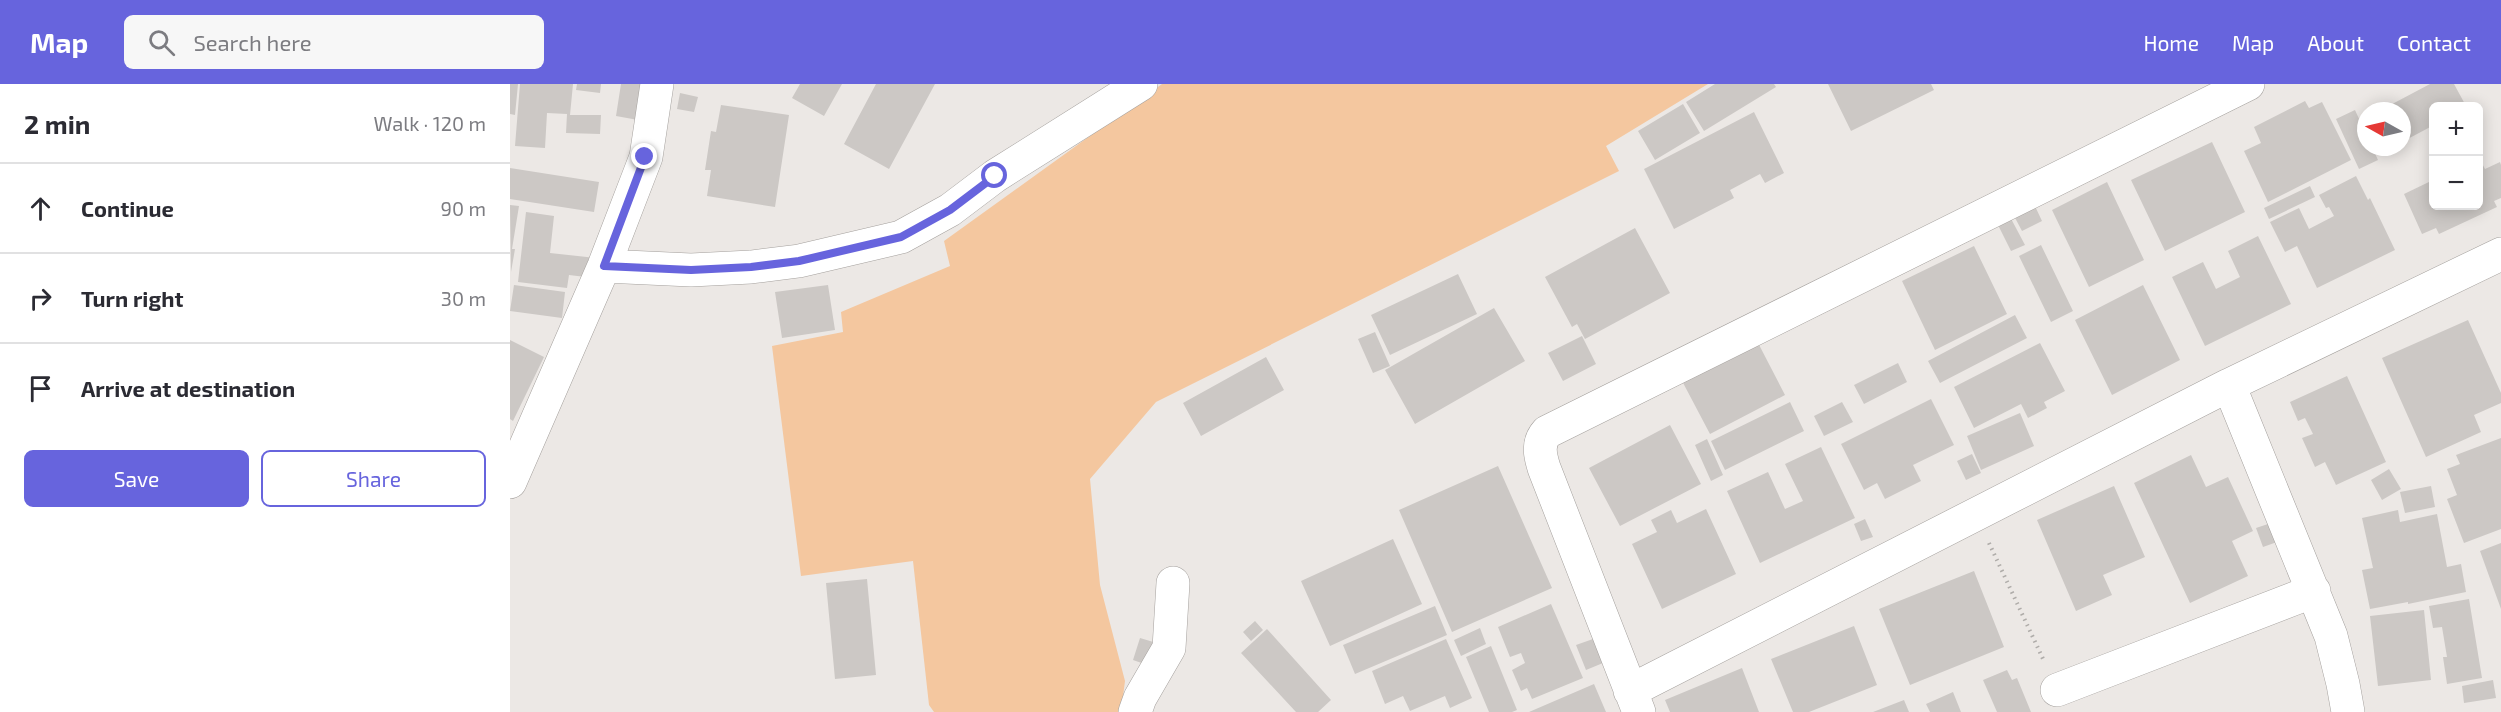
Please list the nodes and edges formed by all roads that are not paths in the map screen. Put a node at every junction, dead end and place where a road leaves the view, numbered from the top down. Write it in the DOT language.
graph roads {
  1 [pos="657,84"];
  2 [pos="1141,84"];
  3 [pos="2248,84"];
  4 [pos="2501,254"];
  5 [pos="604,266"];
  6 [pos="2229,385"];
  7 [pos="510,482"];
  8 [pos="1173,583"];
  9 [pos="2314,591"];
  10 [pos="2057,690"];
  11 [pos="1635,702"];
  12 [pos="1135,712"];
  13 [pos="2348,712"];
  1 -- 5 [label="street"];
  2 -- 5 [label="street"];
  3 -- 11 [label="street"];
  4 -- 6 [label="street"];
  5 -- 7 [label="street"];
  6 -- 9 [label="street"];
  6 -- 11 [label="street"];
  8 -- 12 [label="street"];
  9 -- 10 [label="street"];
  9 -- 13 [label="street"];
}
